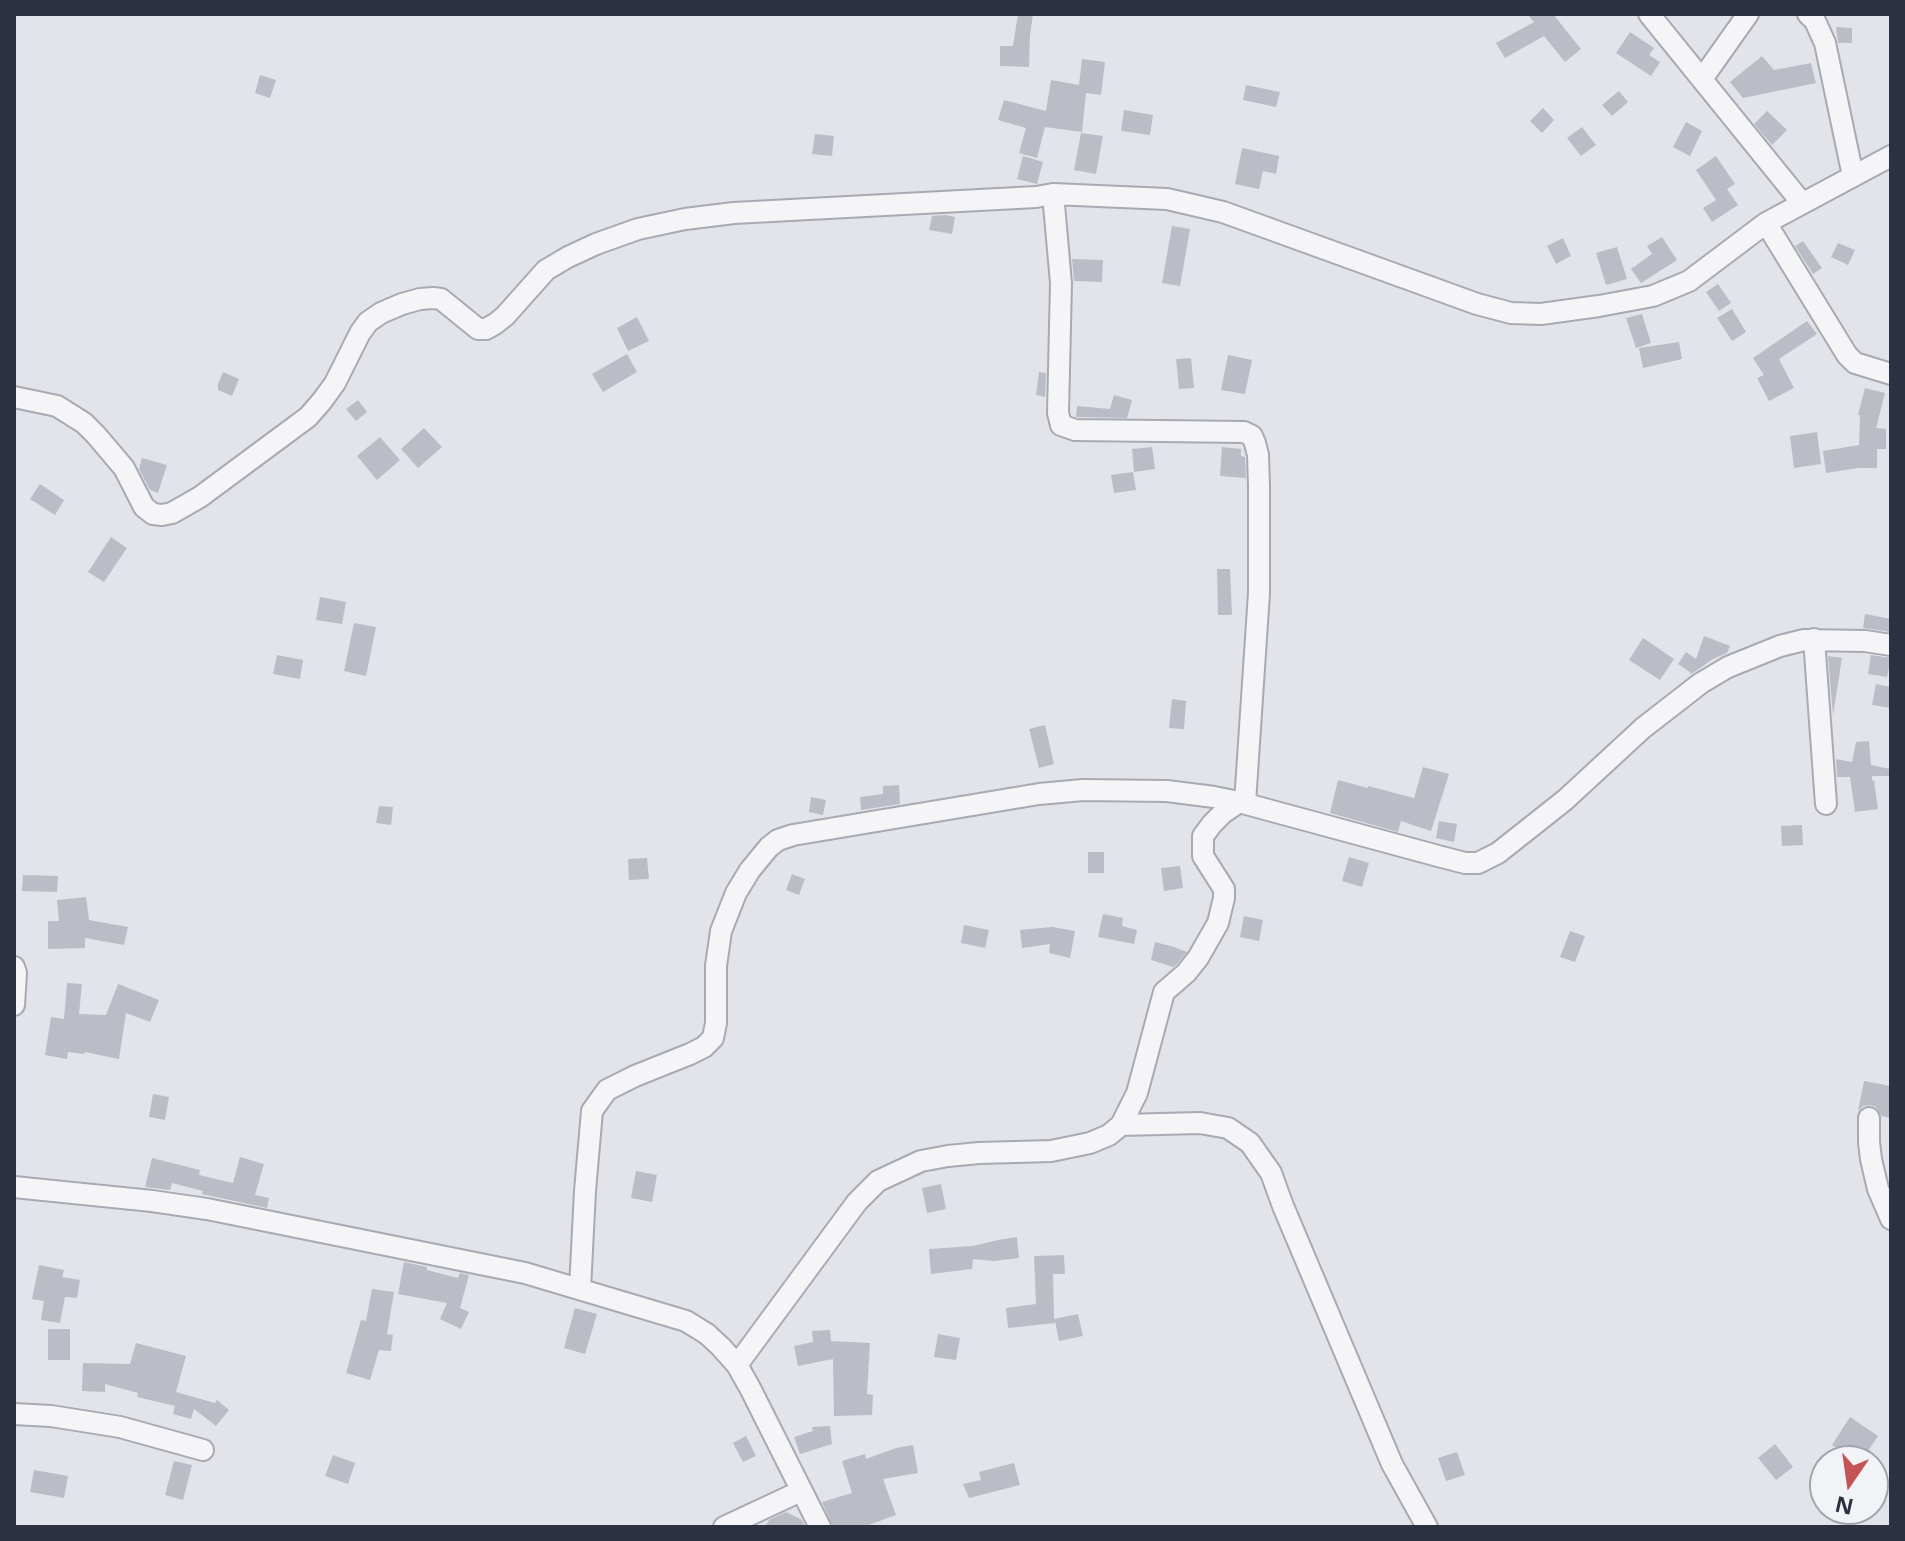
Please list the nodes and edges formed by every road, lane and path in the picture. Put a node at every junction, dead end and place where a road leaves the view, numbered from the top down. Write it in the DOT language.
graph roads {
  1 [pos="1649,14"];
  2 [pos="1748,14"];
  3 [pos="1808,14"];
  4 [pos="1702,79"];
  5 [pos="1891,156"];
  6 [pos="1853,176"];
  7 [pos="1053,194"];
  8 [pos="1802,203"];
  9 [pos="1766,223"];
  10 [pos="1891,374"];
  11 [pos="14,397"];
  12 [pos="1814,639"];
  13 [pos="1891,645"];
  14 [pos="1242,803"];
  15 [pos="1826,804"];
  16 [pos="14,967"];
  17 [pos="14,1005"];
  18 [pos="1869,1118"];
  19 [pos="1121,1125"];
  20 [pos="14,1187"];
  21 [pos="1891,1219"];
  22 [pos="580,1289"];
  23 [pos="737,1365"];
  24 [pos="14,1414"];
  25 [pos="203,1450"];
  26 [pos="801,1491"];
  27 [pos="724,1527"];
  28 [pos="820,1527"];
  29 [pos="1427,1527"];
  1 -- 4 [label="street"];
  2 -- 4 [label="street"];
  3 -- 6 [label="street"];
  4 -- 8 [label="street"];
  5 -- 6 [label="street"];
  6 -- 8 [label="street"];
  7 -- 9 [label="street"];
  7 -- 11 [label="street"];
  7 -- 14 [label="street"];
  8 -- 9 [label="street"];
  9 -- 10 [label="street"];
  12 -- 13 [label="street"];
  12 -- 14 [label="street"];
  12 -- 15 [label="street"];
  14 -- 19 [label="street"];
  14 -- 22 [label="street"];
  16 -- 17 [label="street"];
  18 -- 21 [label="street"];
  19 -- 23 [label="street"];
  19 -- 29 [label="street"];
  20 -- 22 [label="street"];
  22 -- 23 [label="street"];
  23 -- 26 [label="street"];
  24 -- 25 [label="street"];
  26 -- 27 [label="street"];
  26 -- 28 [label="street"];
}
